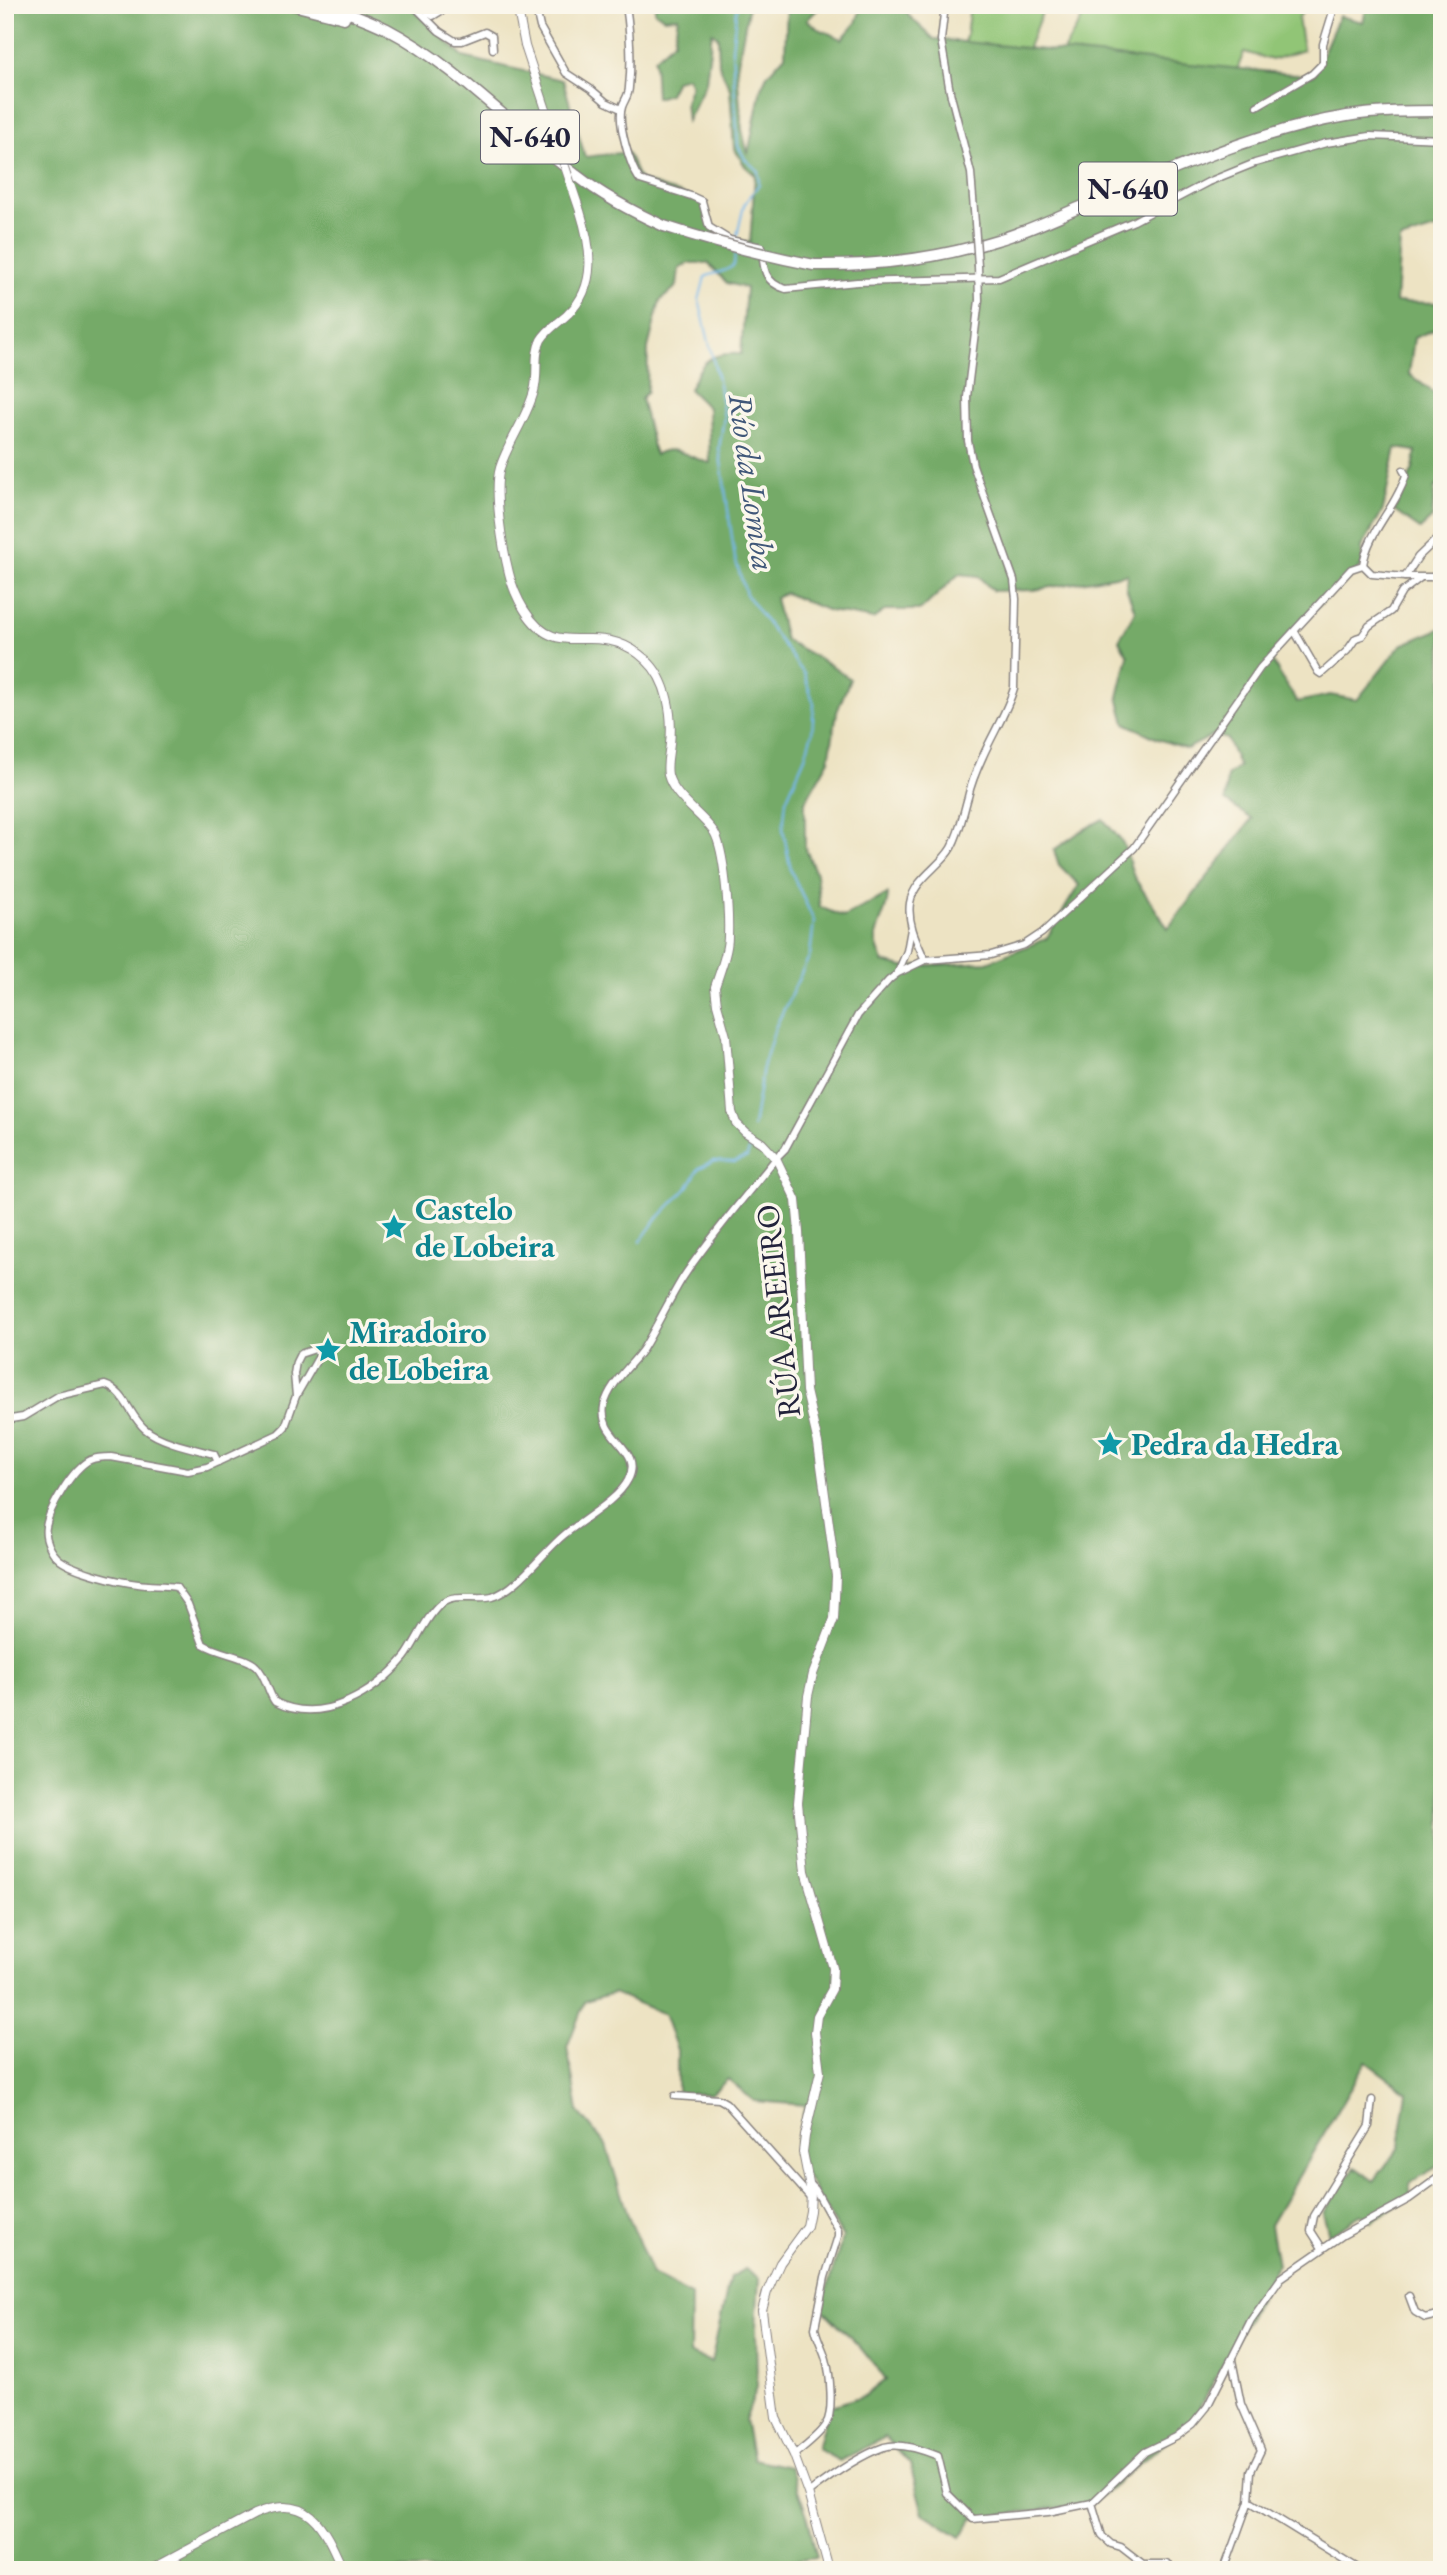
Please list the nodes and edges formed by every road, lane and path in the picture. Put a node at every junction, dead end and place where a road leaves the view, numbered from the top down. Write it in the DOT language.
graph roads {
  1 [pos="293,5"];
  2 [pos="328,5"];
  3 [pos="344,5"];
  4 [pos="413,5"];
  5 [pos="428,5"];
  6 [pos="451,5"];
  7 [pos="517,5"];
  8 [pos="535,5"];
  9 [pos="626,5"];
  10 [pos="945,5"];
  11 [pos="1335,5"];
  12 [pos="427,15"];
  13 [pos="402,39"];
  14 [pos="493,49"];
  15 [pos="1257,106"];
  16 [pos="621,109"];
  17 [pos="1442,111"];
  18 [pos="1442,138"];
  19 [pos="978,280"];
  20 [pos="1403,470"];
  21 [pos="1442,534"];
  22 [pos="1363,565"];
  23 [pos="1405,577"];
  24 [pos="1442,577"];
  25 [pos="1420,578"];
  26 [pos="1295,632"];
  27 [pos="911,927"];
  28 [pos="925,960"];
  29 [pos="898,973"];
  30 [pos="776,1158"];
  31 [pos="296,1396"];
  32 [pos="5,1420"];
  33 [pos="218,1462"];
  34 [pos="675,2096"];
  35 [pos="1372,2100"];
  36 [pos="1442,2175"];
  37 [pos="808,2183"];
  38 [pos="811,2197"];
  39 [pos="1322,2248"];
  40 [pos="1409,2295"];
  41 [pos="1442,2314"];
  42 [pos="1232,2360"];
  43 [pos="794,2455"];
  44 [pos="808,2493"];
  45 [pos="1249,2501"];
  46 [pos="1092,2502"];
  47 [pos="150,2570"];
  48 [pos="343,2570"];
  49 [pos="829,2570"];
  50 [pos="1177,2570"];
  51 [pos="1224,2570"];
  52 [pos="1361,2570"];
  1 -- 13 [label="highway"];
  2 -- 13 [label="highway, N-640"];
  3 -- 13 [label="highway"];
  4 -- 12 [label="street"];
  5 -- 12 [label="street"];
  6 -- 12 [label="street"];
  7 -- 30 [label="street, RÚA AREEIRO, bridge"];
  8 -- 16 [label="street"];
  9 -- 16 [label="street"];
  10 -- 19 [label="street, bridge"];
  11 -- 15 [label="street"];
  12 -- 14 [label="street"];
  13 -- 17 [label="highway, N-640, bridge"];
  16 -- 19 [label="street"];
  18 -- 19 [label="street"];
  19 -- 27 [label="street"];
  20 -- 22 [label="street"];
  21 -- 23 [label="street"];
  22 -- 23 [label="street"];
  22 -- 26 [label="street"];
  23 -- 25 [label="street"];
  24 -- 25 [label="street"];
  25 -- 26 [label="street"];
  26 -- 28 [label="street"];
  27 -- 28 [label="street"];
  27 -- 29 [label="street"];
  28 -- 29 [label="street"];
  29 -- 30 [label="street"];
  30 -- 33 [label="street"];
  30 -- 37 [label="street, RÚA AREEIRO"];
  31 -- 31 [label="street"];
  31 -- 33 [label="street"];
  32 -- 33 [label="street"];
  34 -- 38 [label="street"];
  35 -- 39 [label="street"];
  36 -- 39 [label="street"];
  37 -- 38 [label="street, RÚA AREEIRO"];
  37 -- 43 [label="street, RÚA AREEIRO"];
  38 -- 43 [label="street, RÚA AREEIRO"];
  39 -- 42 [label="street"];
  40 -- 41 [label="street"];
  42 -- 45 [label="street"];
  42 -- 46 [label="street"];
  43 -- 44 [label="street, RÚA AREEIRO"];
  44 -- 46 [label="street"];
  44 -- 49 [label="street, RÚA AREEIRO"];
  45 -- 51 [label="street"];
  45 -- 52 [label="street"];
  46 -- 50 [label="street"];
  47 -- 48 [label="street"];
}
